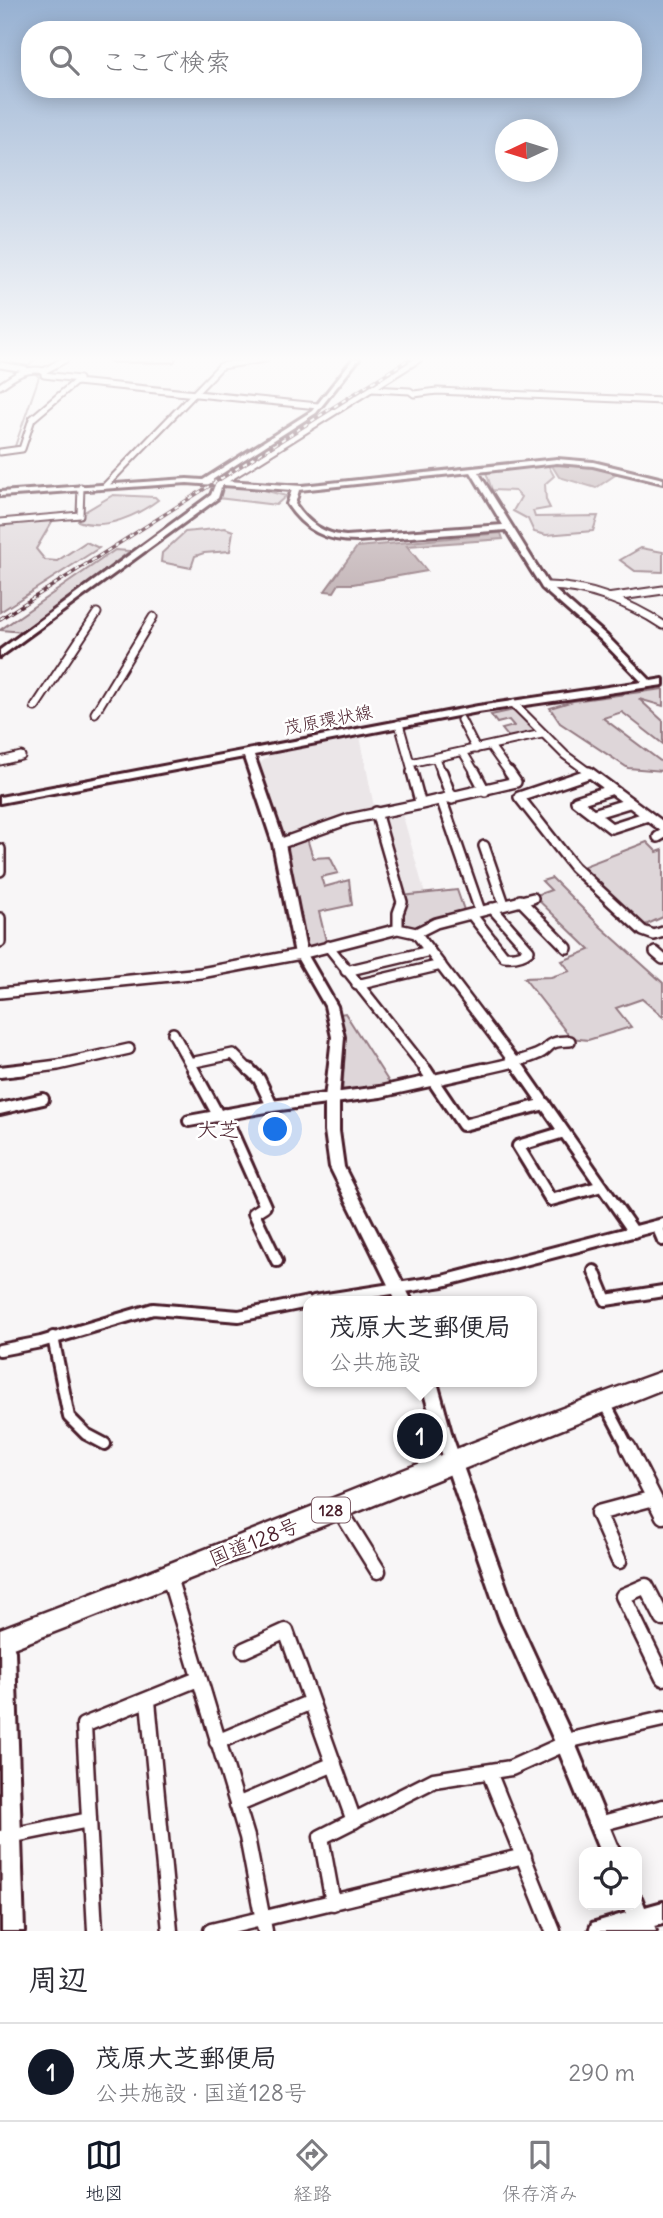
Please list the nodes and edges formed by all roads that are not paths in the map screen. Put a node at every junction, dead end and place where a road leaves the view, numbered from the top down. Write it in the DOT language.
graph roads {
  1 [pos="21,449"];
  2 [pos="141,449"];
  3 [pos="255,449"];
  4 [pos="276,449"];
  5 [pos="0,452"];
  6 [pos="473,470"];
  7 [pos="205,481"];
  8 [pos="663,481"];
  9 [pos="223,482"];
  10 [pos="105,486"];
  11 [pos="81,488"];
  12 [pos="296,488"];
  13 [pos="0,494"];
  14 [pos="0,522"];
  15 [pos="508,527"];
  16 [pos="545,586"];
  17 [pos="663,590"];
  18 [pos="606,598"];
  19 [pos="62,609"];
  20 [pos="74,610"];
  21 [pos="97,612"];
  22 [pos="153,617"];
  23 [pos="663,625"];
  24 [pos="0,654"];
  25 [pos="663,682"];
  26 [pos="649,684"];
  27 [pos="514,704"];
  28 [pos="35,707"];
  29 [pos="95,713"];
  30 [pos="461,720"];
  31 [pos="399,724"];
  32 [pos="542,734"];
  33 [pos="490,746"];
  34 [pos="476,749"];
  35 [pos="463,752"];
  36 [pos="248,753"];
  37 [pos="21,756"];
  38 [pos="436,758"];
  39 [pos="0,761"];
  40 [pos="410,764"];
  41 [pos="587,774"];
  42 [pos="610,790"];
  43 [pos="485,791"];
  44 [pos="452,799"];
  45 [pos="0,800"];
  46 [pos="442,800"];
  47 [pos="629,803"];
  48 [pos="417,805"];
  49 [pos="376,813"];
  50 [pos="593,814"];
  51 [pos="648,816"];
  52 [pos="663,827"];
  53 [pos="279,844"];
  54 [pos="484,846"];
  55 [pos="0,849"];
  56 [pos="0,871"];
  57 [pos="533,898"];
  58 [pos="520,900"];
  59 [pos="504,904"];
  60 [pos="492,908"];
  61 [pos="475,913"];
  62 [pos="0,920"];
  63 [pos="398,929"];
  64 [pos="663,932"];
  65 [pos="416,933"];
  66 [pos="0,942"];
  67 [pos="328,946"];
  68 [pos="567,948"];
  69 [pos="430,951"];
  70 [pos="655,952"];
  71 [pos="301,954"];
  72 [pos="663,959"];
  73 [pos="441,965"];
  74 [pos="346,971"];
  75 [pos="356,985"];
  76 [pos="0,993"];
  77 [pos="173,1033"];
  78 [pos="570,1041"];
  79 [pos="129,1049"];
  80 [pos="515,1062"];
  81 [pos="190,1063"];
  82 [pos="0,1072"];
  83 [pos="434,1080"];
  84 [pos="332,1098"];
  85 [pos="43,1099"];
  86 [pos="545,1104"];
  87 [pos="272,1106"];
  88 [pos="0,1109"];
  89 [pos="221,1115"];
  90 [pos="189,1121"];
  91 [pos="564,1132"];
  92 [pos="602,1186"];
  93 [pos="660,1225"];
  94 [pos="634,1232"];
  95 [pos="663,1240"];
  96 [pos="277,1262"];
  97 [pos="594,1271"];
  98 [pos="399,1287"];
  99 [pos="663,1291"];
  100 [pos="344,1296"];
  101 [pos="402,1296"];
  102 [pos="303,1303"];
  103 [pos="53,1337"];
  104 [pos="0,1350"];
  105 [pos="663,1380"];
  106 [pos="431,1387"];
  107 [pos="605,1403"];
  108 [pos="105,1444"];
  109 [pos="454,1462"];
  110 [pos="654,1498"];
  111 [pos="338,1507"];
  112 [pos="663,1516"];
  113 [pos="619,1561"];
  114 [pos="378,1571"];
  115 [pos="169,1577"];
  116 [pos="663,1619"];
  117 [pos="0,1641"];
  118 [pos="244,1650"];
  119 [pos="663,1678"];
  120 [pos="198,1679"];
  121 [pos="148,1701"];
  122 [pos="311,1702"];
  123 [pos="663,1719"];
  124 [pos="217,1742"];
  125 [pos="565,1743"];
  126 [pos="334,1764"];
  127 [pos="489,1772"];
  128 [pos="237,1805"];
  129 [pos="663,1807"];
  130 [pos="89,1820"];
  131 [pos="354,1821"];
  132 [pos="597,1825"];
  133 [pos="5,1837"];
  134 [pos="608,1847"];
  135 [pos="524,1856"];
  136 [pos="333,1903"];
  137 [pos="663,1913"];
  138 [pos="640,1918"];
  139 [pos="264,1925"];
  140 [pos="13,1931"];
  141 [pos="96,1931"];
  142 [pos="170,1931"];
  143 [pos="211,1931"];
  144 [pos="553,1931"];
  145 [pos="600,1931"];
  1 -- 5 [label="street"];
  2 -- 10 [label="street"];
  3 -- 7 [label="street"];
  4 -- 9 [label="street"];
  6 -- 8 [label="street"];
  6 -- 12 [label="street"];
  6 -- 15 [label="street"];
  7 -- 9 [label="street"];
  7 -- 10 [label="street"];
  9 -- 12 [label="street"];
  9 -- 19 [label="street"];
  10 -- 11 [label="street"];
  11 -- 13 [label="street"];
  11 -- 14 [label="street"];
  12 -- 15 [label="street"];
  15 -- 16 [label="street"];
  16 -- 18 [label="street"];
  16 -- 26 [label="street"];
  17 -- 18 [label="street"];
  18 -- 23 [label="street"];
  19 -- 20 [label="street"];
  19 -- 24 [label="street"];
  21 -- 28 [label="street"];
  22 -- 29 [label="street"];
  25 -- 26 [label="street, 茂原環状線"];
  26 -- 27 [label="street, 茂原環状線"];
  27 -- 31 [label="street, 茂原環状線"];
  27 -- 32 [label="street"];
  30 -- 34 [label="street"];
  31 -- 36 [label="street, 茂原環状線"];
  31 -- 40 [label="street"];
  32 -- 33 [label="street"];
  32 -- 41 [label="street"];
  33 -- 34 [label="street"];
  33 -- 43 [label="street"];
  34 -- 35 [label="street"];
  35 -- 38 [label="street"];
  35 -- 43 [label="street"];
  36 -- 45 [label="street, 茂原環状線"];
  36 -- 53 [label="street"];
  37 -- 39 [label="street"];
  38 -- 40 [label="street"];
  38 -- 44 [label="street"];
  40 -- 48 [label="street"];
  41 -- 42 [label="street"];
  41 -- 64 [label="street"];
  42 -- 47 [label="street"];
  42 -- 50 [label="street"];
  43 -- 44 [label="street"];
  44 -- 46 [label="street"];
  46 -- 48 [label="street"];
  46 -- 61 [label="street"];
  47 -- 50 [label="street"];
  47 -- 51 [label="street"];
  48 -- 49 [label="street"];
  49 -- 53 [label="street"];
  49 -- 63 [label="street"];
  50 -- 51 [label="street"];
  51 -- 52 [label="street"];
  53 -- 71 [label="street"];
  54 -- 59 [label="street"];
  55 -- 56 [label="street"];
  57 -- 58 [label="street"];
  58 -- 59 [label="street"];
  58 -- 68 [label="street"];
  59 -- 60 [label="street"];
  60 -- 61 [label="street"];
  60 -- 61 [label="street"];
  61 -- 65 [label="street"];
  62 -- 66 [label="street"];
  63 -- 65 [label="street"];
  63 -- 67 [label="street"];
  65 -- 69 [label="street"];
  67 -- 71 [label="street"];
  67 -- 74 [label="street"];
  69 -- 73 [label="street"];
  69 -- 74 [label="street"];
  70 -- 72 [label="street"];
  71 -- 76 [label="street"];
  71 -- 84 [label="street"];
  73 -- 75 [label="street"];
  73 -- 80 [label="street"];
  74 -- 75 [label="street"];
  75 -- 83 [label="street"];
  77 -- 81 [label="street"];
  78 -- 80 [label="street"];
  79 -- 82 [label="street"];
  80 -- 83 [label="street"];
  80 -- 86 [label="street"];
  81 -- 87 [label="street"];
  81 -- 89 [label="street"];
  83 -- 84 [label="street"];
  83 -- 86 [label="street"];
  84 -- 87 [label="street"];
  84 -- 98 [label="street"];
  85 -- 88 [label="street"];
  86 -- 91 [label="street"];
  87 -- 89 [label="street"];
  89 -- 90 [label="street"];
  89 -- 96 [label="street"];
  91 -- 92 [label="street"];
  91 -- 92 [label="street"];
  92 -- 94 [label="street"];
  93 -- 94 [label="street"];
  93 -- 95 [label="street"];
  94 -- 98 [label="street"];
  97 -- 99 [label="street"];
  98 -- 100 [label="street"];
  98 -- 101 [label="street"];
  102 -- 103 [label="street"];
  103 -- 104 [label="street"];
  103 -- 108 [label="street"];
  105 -- 107 [label="highway, 国道128号 / 128"];
  106 -- 109 [label="street"];
  107 -- 109 [label="highway, 国道128号 / 128"];
  107 -- 110 [label="street"];
  109 -- 111 [label="highway, 国道128号 / 128"];
  109 -- 125 [label="street"];
  110 -- 112 [label="street"];
  110 -- 113 [label="street"];
  111 -- 114 [label="street"];
  111 -- 115 [label="highway, 国道128号 / 128"];
  115 -- 117 [label="highway, 国道128号 / 128"];
  115 -- 120 [label="street"];
  116 -- 119 [label="street"];
  117 -- 133 [label="street"];
  118 -- 122 [label="street"];
  120 -- 121 [label="street"];
  120 -- 124 [label="street"];
  121 -- 130 [label="street"];
  121 -- 142 [label="street"];
  122 -- 124 [label="street"];
  122 -- 126 [label="street"];
  123 -- 125 [label="street"];
  124 -- 128 [label="street"];
  125 -- 127 [label="street"];
  125 -- 132 [label="street"];
  126 -- 128 [label="street"];
  126 -- 131 [label="street"];
  127 -- 131 [label="street"];
  127 -- 135 [label="street"];
  128 -- 139 [label="street"];
  129 -- 132 [label="street"];
  130 -- 133 [label="street"];
  130 -- 141 [label="street"];
  131 -- 136 [label="street"];
  132 -- 134 [label="street"];
  133 -- 140 [label="street"];
  135 -- 136 [label="street"];
  135 -- 144 [label="street"];
  136 -- 139 [label="street"];
  137 -- 138 [label="street"];
  138 -- 145 [label="street"];
  139 -- 143 [label="street"];
}
